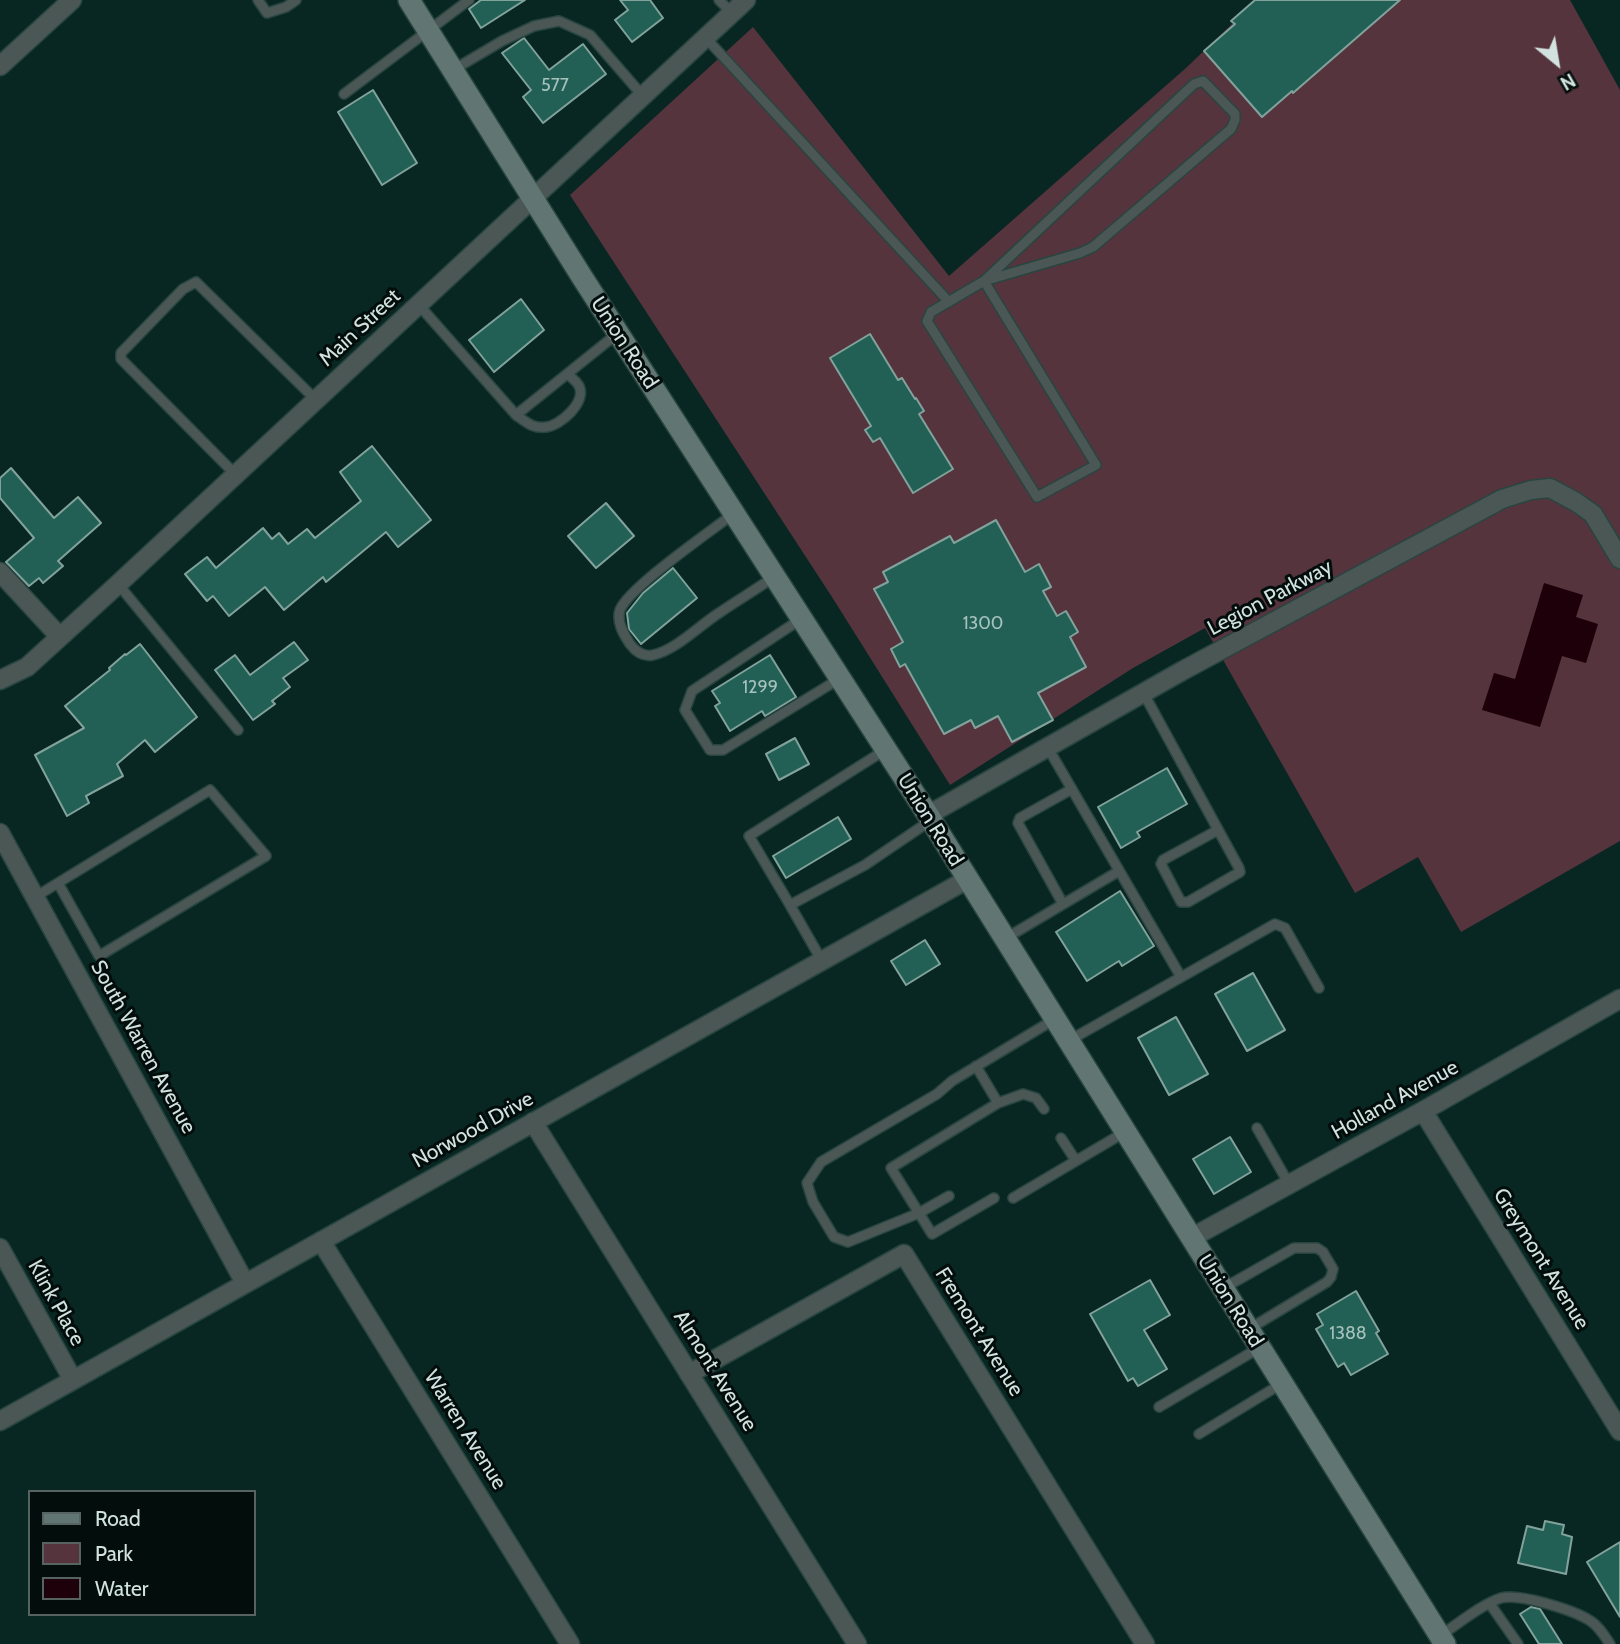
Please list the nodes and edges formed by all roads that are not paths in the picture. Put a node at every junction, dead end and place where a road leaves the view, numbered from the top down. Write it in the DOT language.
graph roads {
  1 [pos="72,0"];
  2 [pos="258,0"];
  3 [pos="296,0"];
  4 [pos="409,0"];
  5 [pos="469,0"];
  6 [pos="746,0"];
  7 [pos="726,6"];
  8 [pos="429,31"];
  9 [pos="705,37"];
  10 [pos="0,66"];
  11 [pos="453,71"];
  12 [pos="344,94"];
  13 [pos="642,95"];
  14 [pos="532,197"];
  15 [pos="984,281"];
  16 [pos="949,302"];
  17 [pos="418,304"];
  18 [pos="618,333"];
  19 [pos="568,373"];
  20 [pos="316,400"];
  21 [pos="516,415"];
  22 [pos="236,475"];
  23 [pos="733,514"];
  24 [pos="1620,559"];
  25 [pos="0,572"];
  26 [pos="774,577"];
  27 [pos="118,584"];
  28 [pos="801,620"];
  29 [pos="60,637"];
  30 [pos="839,680"];
  31 [pos="0,681"];
  32 [pos="1144,694"];
  33 [pos="238,730"];
  34 [pos="1048,748"];
  35 [pos="885,750"];
  36 [pos="1072,789"];
  37 [pos="930,817"];
  38 [pos="1218,830"];
  39 [pos="0,833"];
  40 [pos="1119,871"];
  41 [pos="968,880"];
  42 [pos="58,883"];
  43 [pos="35,897"];
  44 [pos="1063,904"];
  45 [pos="790,905"];
  46 [pos="1004,939"];
  47 [pos="822,961"];
  48 [pos="1181,977"];
  49 [pos="1319,988"];
  50 [pos="1620,999"];
  51 [pos="1055,1019"];
  52 [pos="1069,1041"];
  53 [pos="976,1066"];
  54 [pos="998,1103"];
  55 [pos="1044,1109"];
  56 [pos="1423,1111"];
  57 [pos="533,1122"];
  58 [pos="1257,1128"];
  59 [pos="1125,1132"];
  60 [pos="1061,1138"];
  61 [pos="1076,1161"];
  62 [pos="1290,1184"];
  63 [pos="949,1196"];
  64 [pos="994,1198"];
  65 [pos="1013,1198"];
  66 [pos="919,1213"];
  67 [pos="1191,1238"];
  68 [pos="321,1241"];
  69 [pos="0,1248"];
  70 [pos="245,1283"];
  71 [pos="1222,1289"];
  72 [pos="1247,1329"];
  73 [pos="1259,1348"];
  74 [pos="689,1374"];
  75 [pos="73,1380"];
  76 [pos="1281,1384"];
  77 [pos="1159,1407"];
  78 [pos="0,1421"];
  79 [pos="1620,1431"];
  80 [pos="1199,1434"];
  81 [pos="1490,1604"];
  82 [pos="1442,1640"];
  83 [pos="570,1644"];
  84 [pos="857,1644"];
  85 [pos="1145,1644"];
  86 [pos="1518,1644"];
  87 [pos="1610,1644"];
  1 -- 10 [label="street"];
  2 -- 3 [label="lane"];
  4 -- 8 [label="main road, Union Road"];
  5 -- 8 [label="lane"];
  6 -- 7 [label="street, Main Street"];
  7 -- 9 [label="street, Main Street"];
  8 -- 11 [label="main road, Union Road"];
  8 -- 12 [label="lane"];
  9 -- 13 [label="street, Main Street"];
  9 -- 16 [label="lane"];
  11 -- 13 [label="lane"];
  11 -- 14 [label="main road, Union Road"];
  13 -- 14 [label="street, Main Street"];
  14 -- 17 [label="street, Main Street"];
  14 -- 18 [label="main road, Union Road"];
  15 -- 15 [label="lane"];
  15 -- 16 [label="lane"];
  15 -- 16 [label="lane"];
  17 -- 20 [label="street, Main Street"];
  17 -- 21 [label="lane"];
  18 -- 19 [label="lane"];
  18 -- 23 [label="main road, Union Road"];
  19 -- 21 [label="lane"];
  19 -- 21 [label="lane"];
  20 -- 22 [label="street, Main Street"];
  20 -- 22 [label="lane"];
  22 -- 27 [label="street, Main Street"];
  23 -- 26 [label="main road, Union Road"];
  23 -- 26 [label="lane"];
  24 -- 32 [label="street, Legion Parkway"];
  25 -- 29 [label="street"];
  26 -- 28 [label="main road, Union Road"];
  27 -- 29 [label="street, Main Street"];
  27 -- 33 [label="lane"];
  28 -- 30 [label="main road, Union Road"];
  28 -- 30 [label="lane"];
  29 -- 31 [label="street, Main Street"];
  30 -- 35 [label="main road, Union Road"];
  32 -- 34 [label="street, Legion Parkway"];
  32 -- 38 [label="lane"];
  34 -- 36 [label="lane"];
  34 -- 37 [label="street, Legion Parkway"];
  35 -- 37 [label="main road, Union Road"];
  35 -- 45 [label="lane"];
  36 -- 40 [label="lane"];
  36 -- 44 [label="lane"];
  37 -- 41 [label="main road, Union Road"];
  37 -- 45 [label="lane"];
  38 -- 38 [label="lane"];
  39 -- 43 [label="street, South Warren Avenue"];
  40 -- 44 [label="lane"];
  40 -- 48 [label="lane"];
  41 -- 46 [label="main road, Union Road"];
  41 -- 47 [label="street, Norwood Drive"];
  42 -- 42 [label="lane"];
  42 -- 43 [label="lane"];
  43 -- 70 [label="street, South Warren Avenue"];
  44 -- 46 [label="lane"];
  45 -- 47 [label="lane"];
  46 -- 51 [label="main road, Union Road"];
  47 -- 57 [label="street, Norwood Drive"];
  48 -- 49 [label="lane"];
  48 -- 52 [label="lane"];
  50 -- 56 [label="street, Holland Avenue"];
  51 -- 52 [label="main road, Union Road"];
  51 -- 53 [label="lane"];
  52 -- 59 [label="main road, Union Road"];
  53 -- 54 [label="lane"];
  53 -- 66 [label="lane"];
  54 -- 55 [label="lane"];
  54 -- 66 [label="lane"];
  56 -- 62 [label="street, Holland Avenue"];
  56 -- 79 [label="street, Greymont Avenue"];
  57 -- 68 [label="street, Norwood Drive"];
  57 -- 74 [label="street, Almont Avenue"];
  58 -- 62 [label="lane"];
  59 -- 61 [label="lane"];
  59 -- 67 [label="main road, Union Road"];
  60 -- 61 [label="lane"];
  61 -- 65 [label="lane"];
  62 -- 67 [label="street, Holland Avenue"];
  63 -- 66 [label="lane"];
  64 -- 66 [label="lane"];
  67 -- 71 [label="main road, Union Road"];
  68 -- 70 [label="street, Norwood Drive"];
  68 -- 83 [label="street, Warren Avenue"];
  69 -- 75 [label="street, Klink Place"];
  70 -- 75 [label="street, Norwood Drive"];
  71 -- 72 [label="main road, Union Road"];
  71 -- 72 [label="lane"];
  72 -- 73 [label="main road, Union Road"];
  73 -- 76 [label="main road, Union Road"];
  73 -- 77 [label="lane"];
  74 -- 84 [label="street, Almont Avenue"];
  74 -- 85 [label="street, Fremont Avenue"];
  75 -- 78 [label="street, Norwood Drive"];
  76 -- 80 [label="lane"];
  76 -- 82 [label="main road, Union Road"];
  81 -- 82 [label="lane"];
  81 -- 86 [label="lane"];
  81 -- 87 [label="lane"];
}
